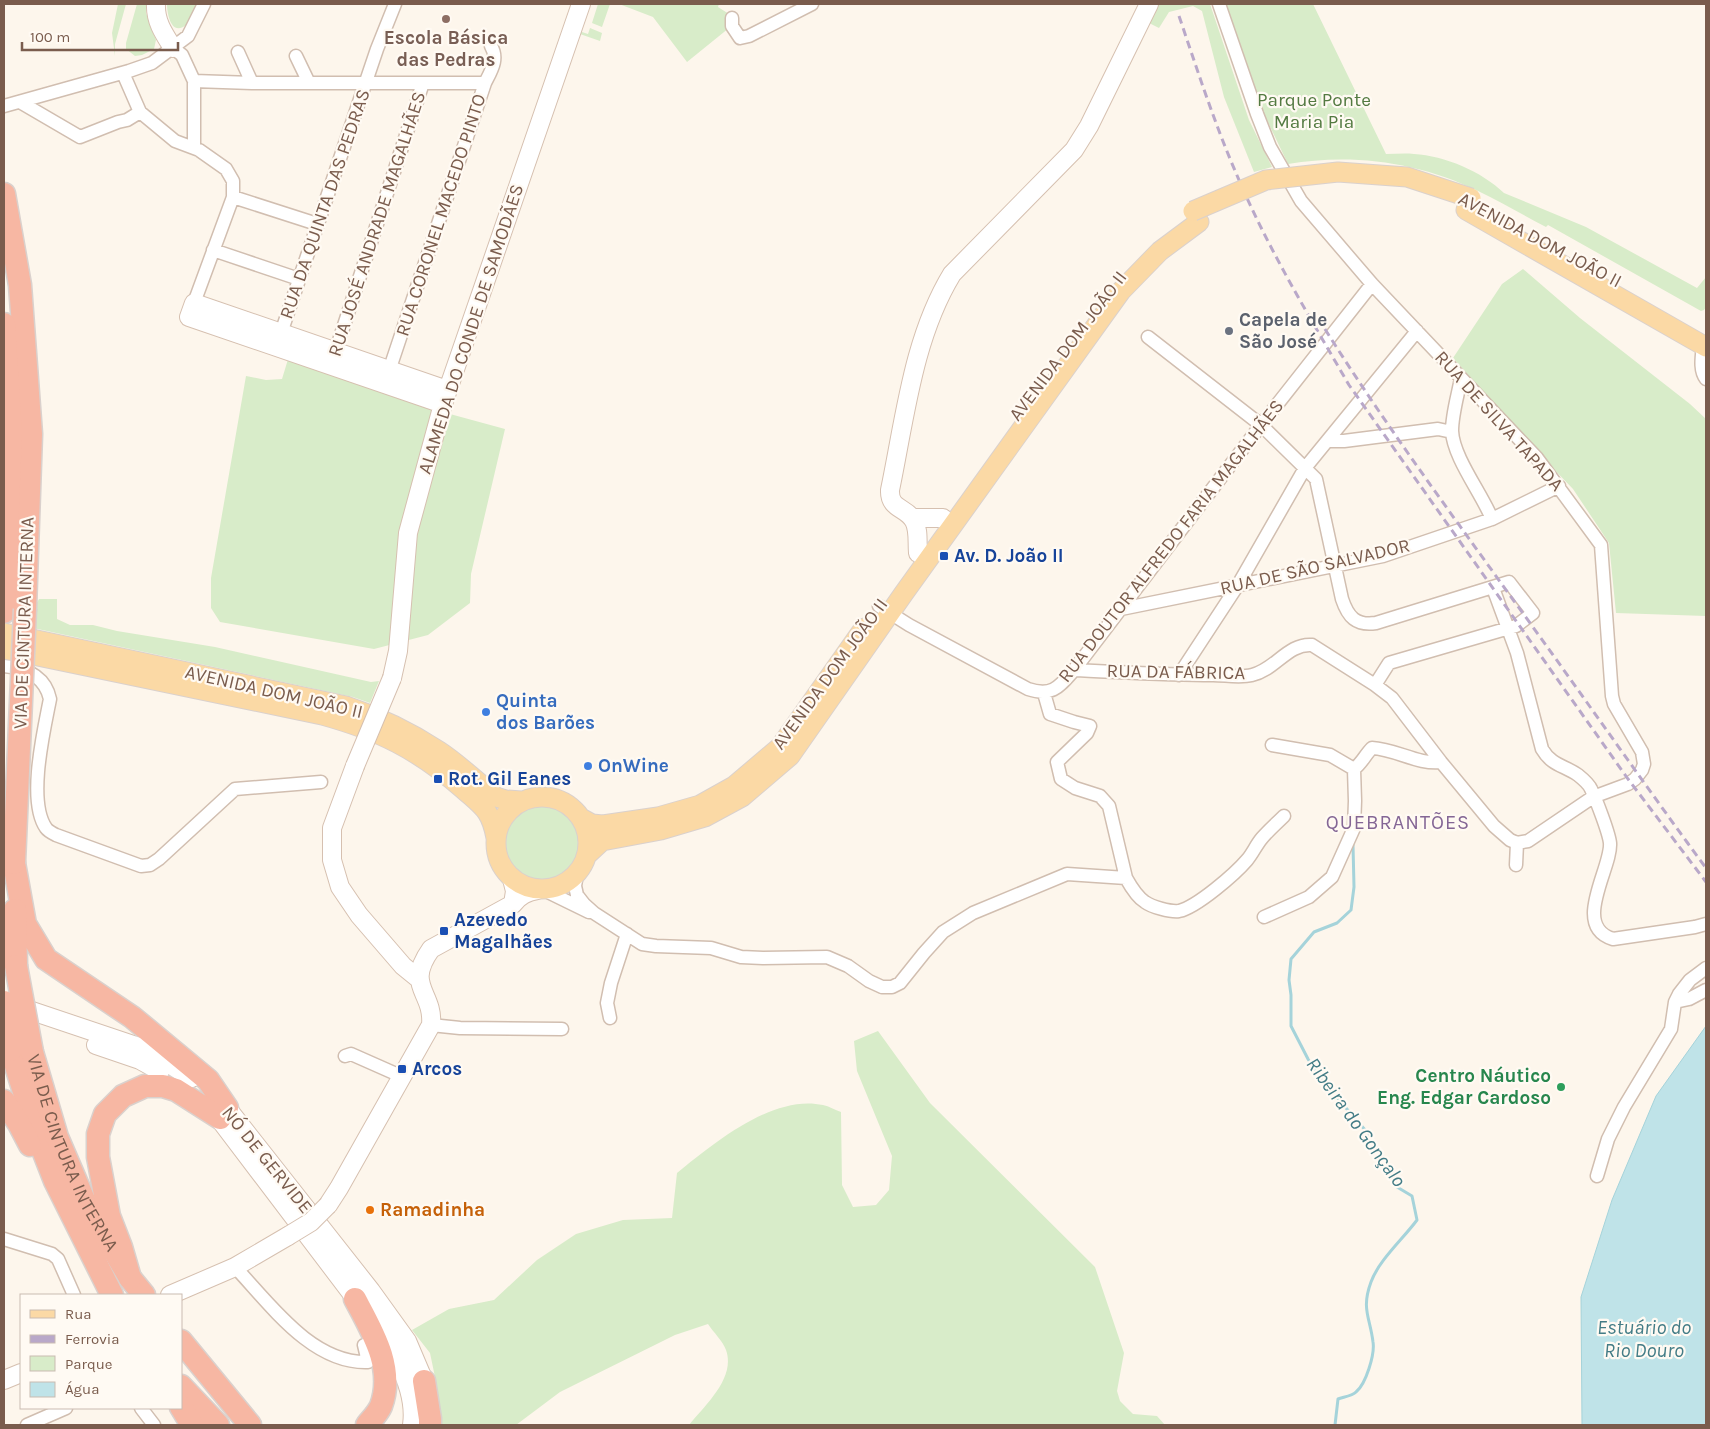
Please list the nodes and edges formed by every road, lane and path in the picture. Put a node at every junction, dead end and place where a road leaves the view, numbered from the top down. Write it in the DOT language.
graph roads {
  1 [pos="156,4"];
  2 [pos="204,4"];
  3 [pos="395,4"];
  4 [pos="581,4"];
  5 [pos="812,4"];
  6 [pos="1149,4"];
  7 [pos="1220,4"];
  8 [pos="732,18"];
  9 [pos="491,46"];
  10 [pos="173,48"];
  11 [pos="238,52"];
  12 [pos="296,56"];
  13 [pos="123,73"];
  14 [pos="194,81"];
  15 [pos="252,83"];
  16 [pos="309,83"];
  17 [pos="366,83"];
  18 [pos="423,83"];
  19 [pos="485,83"];
  20 [pos="20,102"];
  21 [pos="4,106"];
  22 [pos="140,112"];
  23 [pos="194,148"];
  24 [pos="4,194"];
  25 [pos="233,196"];
  26 [pos="1196,216"];
  27 [pos="317,224"];
  28 [pos="212,250"];
  29 [pos="299,279"];
  30 [pos="1372,284"];
  31 [pos="192,310"];
  32 [pos="4,324"];
  33 [pos="1417,332"];
  34 [pos="1148,337"];
  35 [pos="279,340"];
  36 [pos="1705,341"];
  37 [pos="333,359"];
  38 [pos="387,377"];
  39 [pos="1461,378"];
  40 [pos="1706,379"];
  41 [pos="445,397"];
  42 [pos="1261,425"];
  43 [pos="1452,432"];
  44 [pos="1327,441"];
  45 [pos="1305,468"];
  46 [pos="1559,486"];
  47 [pos="913,518"];
  48 [pos="943,518"];
  49 [pos="1492,519"];
  50 [pos="918,553"];
  51 [pos="1335,566"];
  52 [pos="1238,585"];
  53 [pos="1493,588"];
  54 [pos="1121,609"];
  55 [pos="11,610"];
  56 [pos="885,610"];
  57 [pos="1508,628"];
  58 [pos="4,633"];
  59 [pos="4,649"];
  60 [pos="4,666"];
  61 [pos="1074,670"];
  62 [pos="1180,675"];
  63 [pos="1375,685"];
  64 [pos="1044,693"];
  65 [pos="1272,745"];
  66 [pos="1441,762"];
  67 [pos="1354,769"];
  68 [pos="321,782"];
  69 [pos="1594,798"];
  70 [pos="522,801"];
  71 [pos="1284,816"];
  72 [pos="582,818"];
  73 [pos="496,838"];
  74 [pos="1516,843"];
  75 [pos="588,854"];
  76 [pos="14,863"];
  77 [pos="1516,865"];
  78 [pos="578,874"];
  79 [pos="512,878"];
  80 [pos="1126,878"];
  81 [pos="541,890"];
  82 [pos="513,904"];
  83 [pos="594,914"];
  84 [pos="1264,917"];
  85 [pos="1706,924"];
  86 [pos="627,934"];
  87 [pos="1706,968"];
  88 [pos="418,979"];
  89 [pos="1706,990"];
  90 [pos="4,1002"];
  91 [pos="1675,1002"];
  92 [pos="4,1015"];
  93 [pos="610,1018"];
  94 [pos="431,1025"];
  95 [pos="562,1028"];
  96 [pos="22,1051"];
  97 [pos="345,1056"];
  98 [pos="403,1077"];
  99 [pos="4,1102"];
  100 [pos="224,1113"];
  101 [pos="1598,1176"];
  102 [pos="55,1181"];
  103 [pos="4,1239"];
  104 [pos="236,1267"];
  105 [pos="137,1287"];
  106 [pos="74,1294"];
  107 [pos="112,1294"];
  108 [pos="172,1294"];
  109 [pos="355,1299"];
  110 [pos="182,1342"];
  111 [pos="364,1345"];
  112 [pos="20,1373"];
  113 [pos="4,1380"];
  114 [pos="424,1381"];
  115 [pos="182,1387"];
  116 [pos="64,1409"];
  117 [pos="143,1409"];
  118 [pos="182,1409"];
  119 [pos="249,1424"];
  120 [pos="27,1425"];
  121 [pos="154,1425"];
  122 [pos="192,1425"];
  123 [pos="218,1425"];
  124 [pos="367,1425"];
  125 [pos="412,1425"];
  126 [pos="423,1425"];
  127 [pos="430,1425"];
  1 -- 10 [label="street"];
  2 -- 10 [label="street"];
  3 -- 17 [label="street, RUA DA QUINTA DAS PEDRAS"];
  4 -- 41 [label="street, ALAMEDA DO CONDE DE SAMODÃES"];
  5 -- 8 [label="street"];
  6 -- 47 [label="street"];
  7 -- 30 [label="street, RUA DE SILVA TAPADA"];
  9 -- 19 [label="street, RUA CORONEL MACEDO PINTO"];
  10 -- 13 [label="street"];
  10 -- 14 [label="street"];
  11 -- 15 [label="street"];
  12 -- 16 [label="street"];
  13 -- 20 [label="street"];
  13 -- 22 [label="street"];
  14 -- 15 [label="street"];
  14 -- 23 [label="street"];
  15 -- 16 [label="street"];
  16 -- 17 [label="street"];
  17 -- 18 [label="street"];
  17 -- 27 [label="street, RUA DA QUINTA DAS PEDRAS"];
  18 -- 19 [label="street"];
  18 -- 37 [label="street, RUA JOSÉ ANDRADE MAGALHÃES"];
  19 -- 38 [label="street, RUA CORONEL MACEDO PINTO"];
  20 -- 21 [label="street"];
  20 -- 22 [label="street"];
  22 -- 23 [label="street"];
  23 -- 25 [label="street"];
  24 -- 55 [label="highway, VIA DE CINTURA INTERNA"];
  25 -- 27 [label="street"];
  25 -- 28 [label="street"];
  26 -- 36 [label="main road, AVENIDA DOM JOÃO II"];
  26 -- 48 [label="main road, AVENIDA DOM JOÃO II"];
  26 -- 56 [label="main road, AVENIDA DOM JOÃO II"];
  27 -- 29 [label="street, RUA DA QUINTA DAS PEDRAS"];
  28 -- 29 [label="street"];
  28 -- 31 [label="street"];
  29 -- 35 [label="street, RUA DA QUINTA DAS PEDRAS"];
  30 -- 33 [label="street, RUA DE SILVA TAPADA"];
  30 -- 42 [label="street, RUA DOUTOR ALFREDO FARIA MAGALHÃES"];
  31 -- 35 [label="street"];
  32 -- 55 [label="highway, VIA DE CINTURA INTERNA"];
  33 -- 39 [label="street, RUA DE SILVA TAPADA"];
  33 -- 44 [label="street"];
  34 -- 42 [label="street"];
  35 -- 37 [label="street"];
  36 -- 40 [label="street"];
  37 -- 38 [label="street"];
  38 -- 41 [label="street"];
  39 -- 43 [label="street"];
  39 -- 46 [label="street, RUA DE SILVA TAPADA"];
  41 -- 88 [label="street, ALAMEDA DO CONDE DE SAMODÃES, bridge"];
  42 -- 45 [label="street"];
  42 -- 54 [label="street, RUA DOUTOR ALFREDO FARIA MAGALHÃES"];
  43 -- 44 [label="street"];
  43 -- 49 [label="street"];
  44 -- 45 [label="street"];
  45 -- 51 [label="street"];
  45 -- 52 [label="street"];
  46 -- 49 [label="street, RUA DE SÃO SALVADOR"];
  46 -- 69 [label="street, RUA DE SILVA TAPADA"];
  47 -- 48 [label="street"];
  47 -- 50 [label="street"];
  48 -- 50 [label="main road, AVENIDA DOM JOÃO II"];
  49 -- 51 [label="street, RUA DE SÃO SALVADOR"];
  50 -- 56 [label="main road, AVENIDA DOM JOÃO II"];
  51 -- 52 [label="street, RUA DE SÃO SALVADOR"];
  51 -- 53 [label="street"];
  52 -- 54 [label="street, RUA DE SÃO SALVADOR"];
  52 -- 62 [label="street"];
  53 -- 57 [label="street"];
  53 -- 57 [label="street"];
  54 -- 61 [label="street, RUA DOUTOR ALFREDO FARIA MAGALHÃES"];
  55 -- 76 [label="highway, VIA DE CINTURA INTERNA, bridge"];
  56 -- 64 [label="street, RUA DOUTOR ALFREDO FARIA MAGALHÃES"];
  56 -- 72 [label="main road, AVENIDA DOM JOÃO II"];
  56 -- 75 [label="main road, AVENIDA DOM JOÃO II"];
  57 -- 63 [label="street"];
  57 -- 69 [label="street"];
  58 -- 70 [label="main road, AVENIDA DOM JOÃO II"];
  59 -- 73 [label="main road, AVENIDA DOM JOÃO II"];
  60 -- 68 [label="street"];
  61 -- 62 [label="street, RUA DA FÁBRICA"];
  61 -- 64 [label="street, RUA DOUTOR ALFREDO FARIA MAGALHÃES"];
  62 -- 63 [label="street, RUA DA FÁBRICA"];
  63 -- 66 [label="street, RUA DA FÁBRICA"];
  64 -- 80 [label="street"];
  65 -- 67 [label="street"];
  66 -- 67 [label="street"];
  66 -- 74 [label="street, RUA DA FÁBRICA"];
  67 -- 84 [label="street"];
  69 -- 74 [label="street"];
  69 -- 85 [label="street"];
  70 -- 72 [label="main road"];
  70 -- 73 [label="main road"];
  71 -- 80 [label="street"];
  72 -- 75 [label="main road"];
  73 -- 79 [label="main road"];
  74 -- 77 [label="street"];
  75 -- 78 [label="main road"];
  76 -- 96 [label="highway, VIA DE CINTURA INTERNA, bridge"];
  76 -- 100 [label="highway"];
  78 -- 81 [label="main road"];
  78 -- 83 [label="street"];
  79 -- 81 [label="main road"];
  79 -- 82 [label="street"];
  80 -- 86 [label="street"];
  81 -- 82 [label="street"];
  81 -- 83 [label="street"];
  82 -- 88 [label="street"];
  83 -- 86 [label="street"];
  86 -- 93 [label="street"];
  87 -- 91 [label="street"];
  88 -- 94 [label="street"];
  89 -- 91 [label="street"];
  90 -- 96 [label="highway, VIA DE CINTURA INTERNA, bridge"];
  90 -- 100 [label="street, NÓ DE GERVIDE"];
  91 -- 101 [label="street"];
  92 -- 100 [label="street, NÓ DE GERVIDE"];
  94 -- 95 [label="street"];
  94 -- 98 [label="street"];
  96 -- 102 [label="highway, VIA DE CINTURA INTERNA"];
  96 -- 105 [label="highway, VIA DE CINTURA INTERNA"];
  97 -- 98 [label="street"];
  98 -- 104 [label="street, bridge"];
  99 -- 102 [label="highway"];
  100 -- 105 [label="highway"];
  100 -- 109 [label="street, NÓ DE GERVIDE"];
  100 -- 114 [label="street, NÓ DE GERVIDE"];
  102 -- 107 [label="highway, VIA DE CINTURA INTERNA"];
  103 -- 106 [label="street"];
  104 -- 108 [label="street"];
  104 -- 111 [label="street"];
  109 -- 124 [label="highway"];
  109 -- 125 [label="street, NÓ DE GERVIDE"];
  110 -- 119 [label="highway"];
  112 -- 113 [label="street"];
  114 -- 126 [label="street, NÓ DE GERVIDE"];
  114 -- 127 [label="highway"];
  115 -- 123 [label="highway"];
  116 -- 120 [label="street"];
  117 -- 121 [label="street"];
  118 -- 122 [label="highway"];
}
